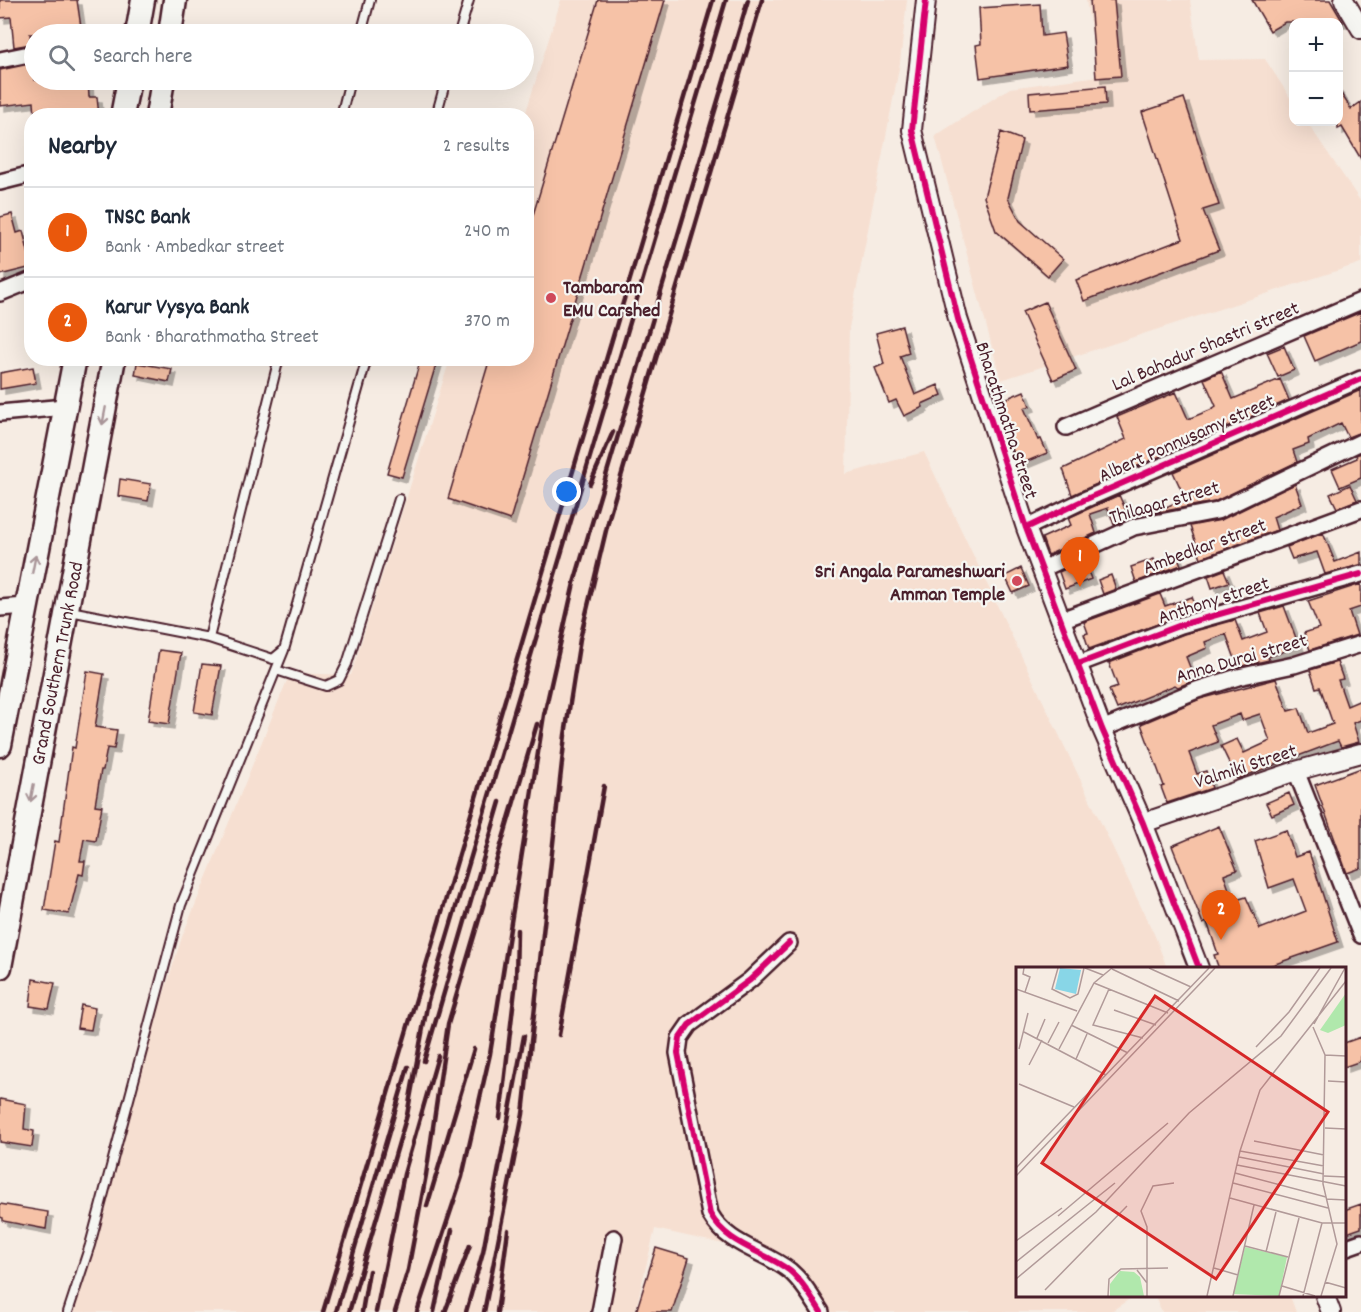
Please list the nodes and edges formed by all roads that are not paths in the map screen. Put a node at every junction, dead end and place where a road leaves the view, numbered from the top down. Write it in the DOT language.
graph roads {
  1 [pos="143,0"];
  2 [pos="175,0"];
  3 [pos="370,0"];
  4 [pos="469,0"];
  5 [pos="926,0"];
  6 [pos="1344,0"];
  7 [pos="139,24"];
  8 [pos="171,24"];
  9 [pos="364,24"];
  10 [pos="462,24"];
  11 [pos="1361,29"];
  12 [pos="24,55"];
  13 [pos="0,60"];
  14 [pos="127,90"];
  15 [pos="161,90"];
  16 [pos="348,90"];
  17 [pos="443,90"];
  18 [pos="124,108"];
  19 [pos="158,108"];
  20 [pos="343,108"];
  21 [pos="438,108"];
  22 [pos="24,176"];
  23 [pos="0,182"];
  24 [pos="24,283"];
  25 [pos="0,293"];
  26 [pos="1361,301"];
  27 [pos="73,366"];
  28 [pos="112,366"];
  29 [pos="277,366"];
  30 [pos="365,366"];
  31 [pos="1361,379"];
  32 [pos="65,407"];
  33 [pos="0,413"];
  34 [pos="1066,427"];
  35 [pos="1361,442"];
  36 [pos="399,499"];
  37 [pos="1361,509"];
  38 [pos="1026,528"];
  39 [pos="1042,569"];
  40 [pos="1361,574"];
  41 [pos="26,606"];
  42 [pos="0,609"];
  43 [pos="66,611"];
  44 [pos="1061,620"];
  45 [pos="209,638"];
  46 [pos="1361,644"];
  47 [pos="284,650"];
  48 [pos="1078,664"];
  49 [pos="276,670"];
  50 [pos="1102,729"];
  51 [pos="0,745"];
  52 [pos="1361,753"];
  53 [pos="1296,771"];
  54 [pos="1143,823"];
  55 [pos="7,888"];
  56 [pos="1361,935"];
  57 [pos="789,943"];
  58 [pos="0,967"];
  59 [pos="1198,967"];
  60 [pos="615,1238"];
  61 [pos="1361,1242"];
  62 [pos="1346,1247"];
  63 [pos="1325,1297"];
  64 [pos="68,1312"];
  65 [pos="600,1312"];
  66 [pos="821,1312"];
  67 [pos="1331,1312"];
  1 -- 7 [label="main road"];
  2 -- 8 [label="main road"];
  3 -- 9 [label="lane"];
  4 -- 10 [label="lane"];
  5 -- 38 [label="street, Bharathmatha Street"];
  6 -- 11 [label="street"];
  12 -- 13 [label="street"];
  14 -- 18 [label="main road"];
  15 -- 19 [label="main road"];
  16 -- 20 [label="lane"];
  17 -- 21 [label="lane"];
  22 -- 23 [label="street"];
  24 -- 25 [label="street"];
  26 -- 34 [label="street, Lal Bahadur Shastri street"];
  27 -- 32 [label="main road, Grand Southern Trunk Road"];
  28 -- 43 [label="main road, Grand Southern Trunk Road, one-way"];
  29 -- 45 [label="lane"];
  30 -- 47 [label="lane"];
  31 -- 38 [label="street, Albert Ponnusamy street"];
  32 -- 33 [label="street"];
  41 -- 32 [label="main road, Grand Southern Trunk Road, one-way"];
  35 -- 39 [label="street, Thilagar street"];
  36 -- 49 [label="lane"];
  37 -- 44 [label="street, Ambedkar street"];
  38 -- 39 [label="street, Bharathmatha Street"];
  39 -- 44 [label="street, Bharathmatha Street"];
  40 -- 48 [label="street, Anthony street"];
  41 -- 42 [label="street"];
  41 -- 51 [label="main road, Grand Southern Trunk Road"];
  43 -- 45 [label="lane"];
  43 -- 55 [label="main road, Grand Southern Trunk Road, one-way"];
  44 -- 48 [label="street, Bharathmatha Street"];
  45 -- 47 [label="lane"];
  46 -- 50 [label="street, Anna Durai street"];
  47 -- 49 [label="lane"];
  48 -- 50 [label="street, Bharathmatha Street"];
  49 -- 64 [label="lane"];
  50 -- 54 [label="street, Bharathmatha Street"];
  52 -- 53 [label="street, Valmiki Street"];
  53 -- 54 [label="street, Valmiki Street"];
  53 -- 56 [label="street"];
  54 -- 59 [label="street, Bharathmatha Street"];
  55 -- 58 [label="main road, Grand Southern Trunk Road"];
  57 -- 66 [label="street"];
  60 -- 65 [label="street"];
  61 -- 62 [label="street"];
  63 -- 67 [label="street"];
}
